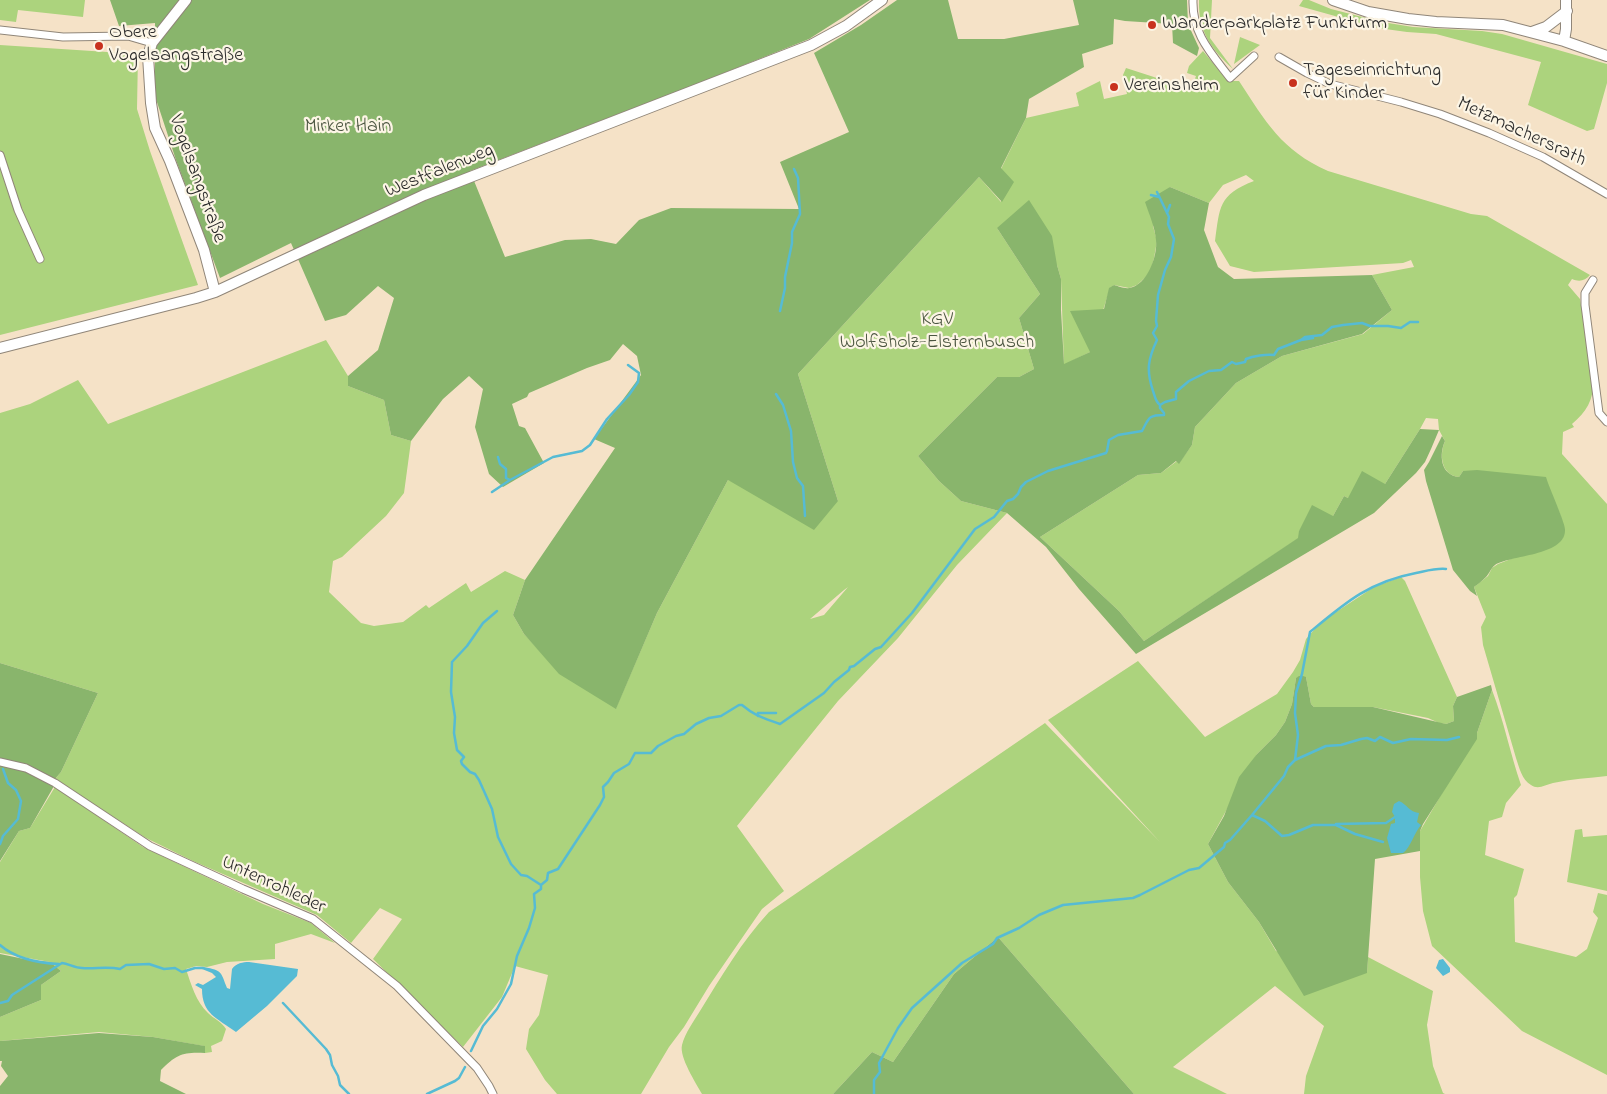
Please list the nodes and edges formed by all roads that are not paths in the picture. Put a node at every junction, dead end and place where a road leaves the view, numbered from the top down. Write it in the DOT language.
graph roads {
  1 [pos="186,0"];
  2 [pos="882,0"];
  3 [pos="1193,0"];
  4 [pos="1333,0"];
  5 [pos="1566,5"];
  6 [pos="0,30"];
  7 [pos="1531,32"];
  8 [pos="1564,41"];
  9 [pos="152,43"];
  10 [pos="1254,56"];
  11 [pos="1607,56"];
  12 [pos="1279,57"];
  13 [pos="0,155"];
  14 [pos="1607,194"];
  15 [pos="40,259"];
  16 [pos="1594,280"];
  17 [pos="215,292"];
  18 [pos="0,348"];
  19 [pos="1607,422"];
  20 [pos="0,762"];
  21 [pos="493,1094"];
  1 -- 9 [label="street"];
  2 -- 17 [label="street, Westfalenweg"];
  3 -- 10 [label="street"];
  4 -- 7 [label="street"];
  5 -- 7 [label="street"];
  5 -- 8 [label="street"];
  6 -- 9 [label="street"];
  7 -- 8 [label="street"];
  8 -- 11 [label="street"];
  9 -- 17 [label="street, Vogelsangstraße"];
  12 -- 14 [label="street, Metzmachersrath"];
  13 -- 15 [label="street"];
  16 -- 19 [label="street"];
  17 -- 18 [label="street, Westfalenweg"];
  20 -- 21 [label="street, Untenrohleder"];
}
